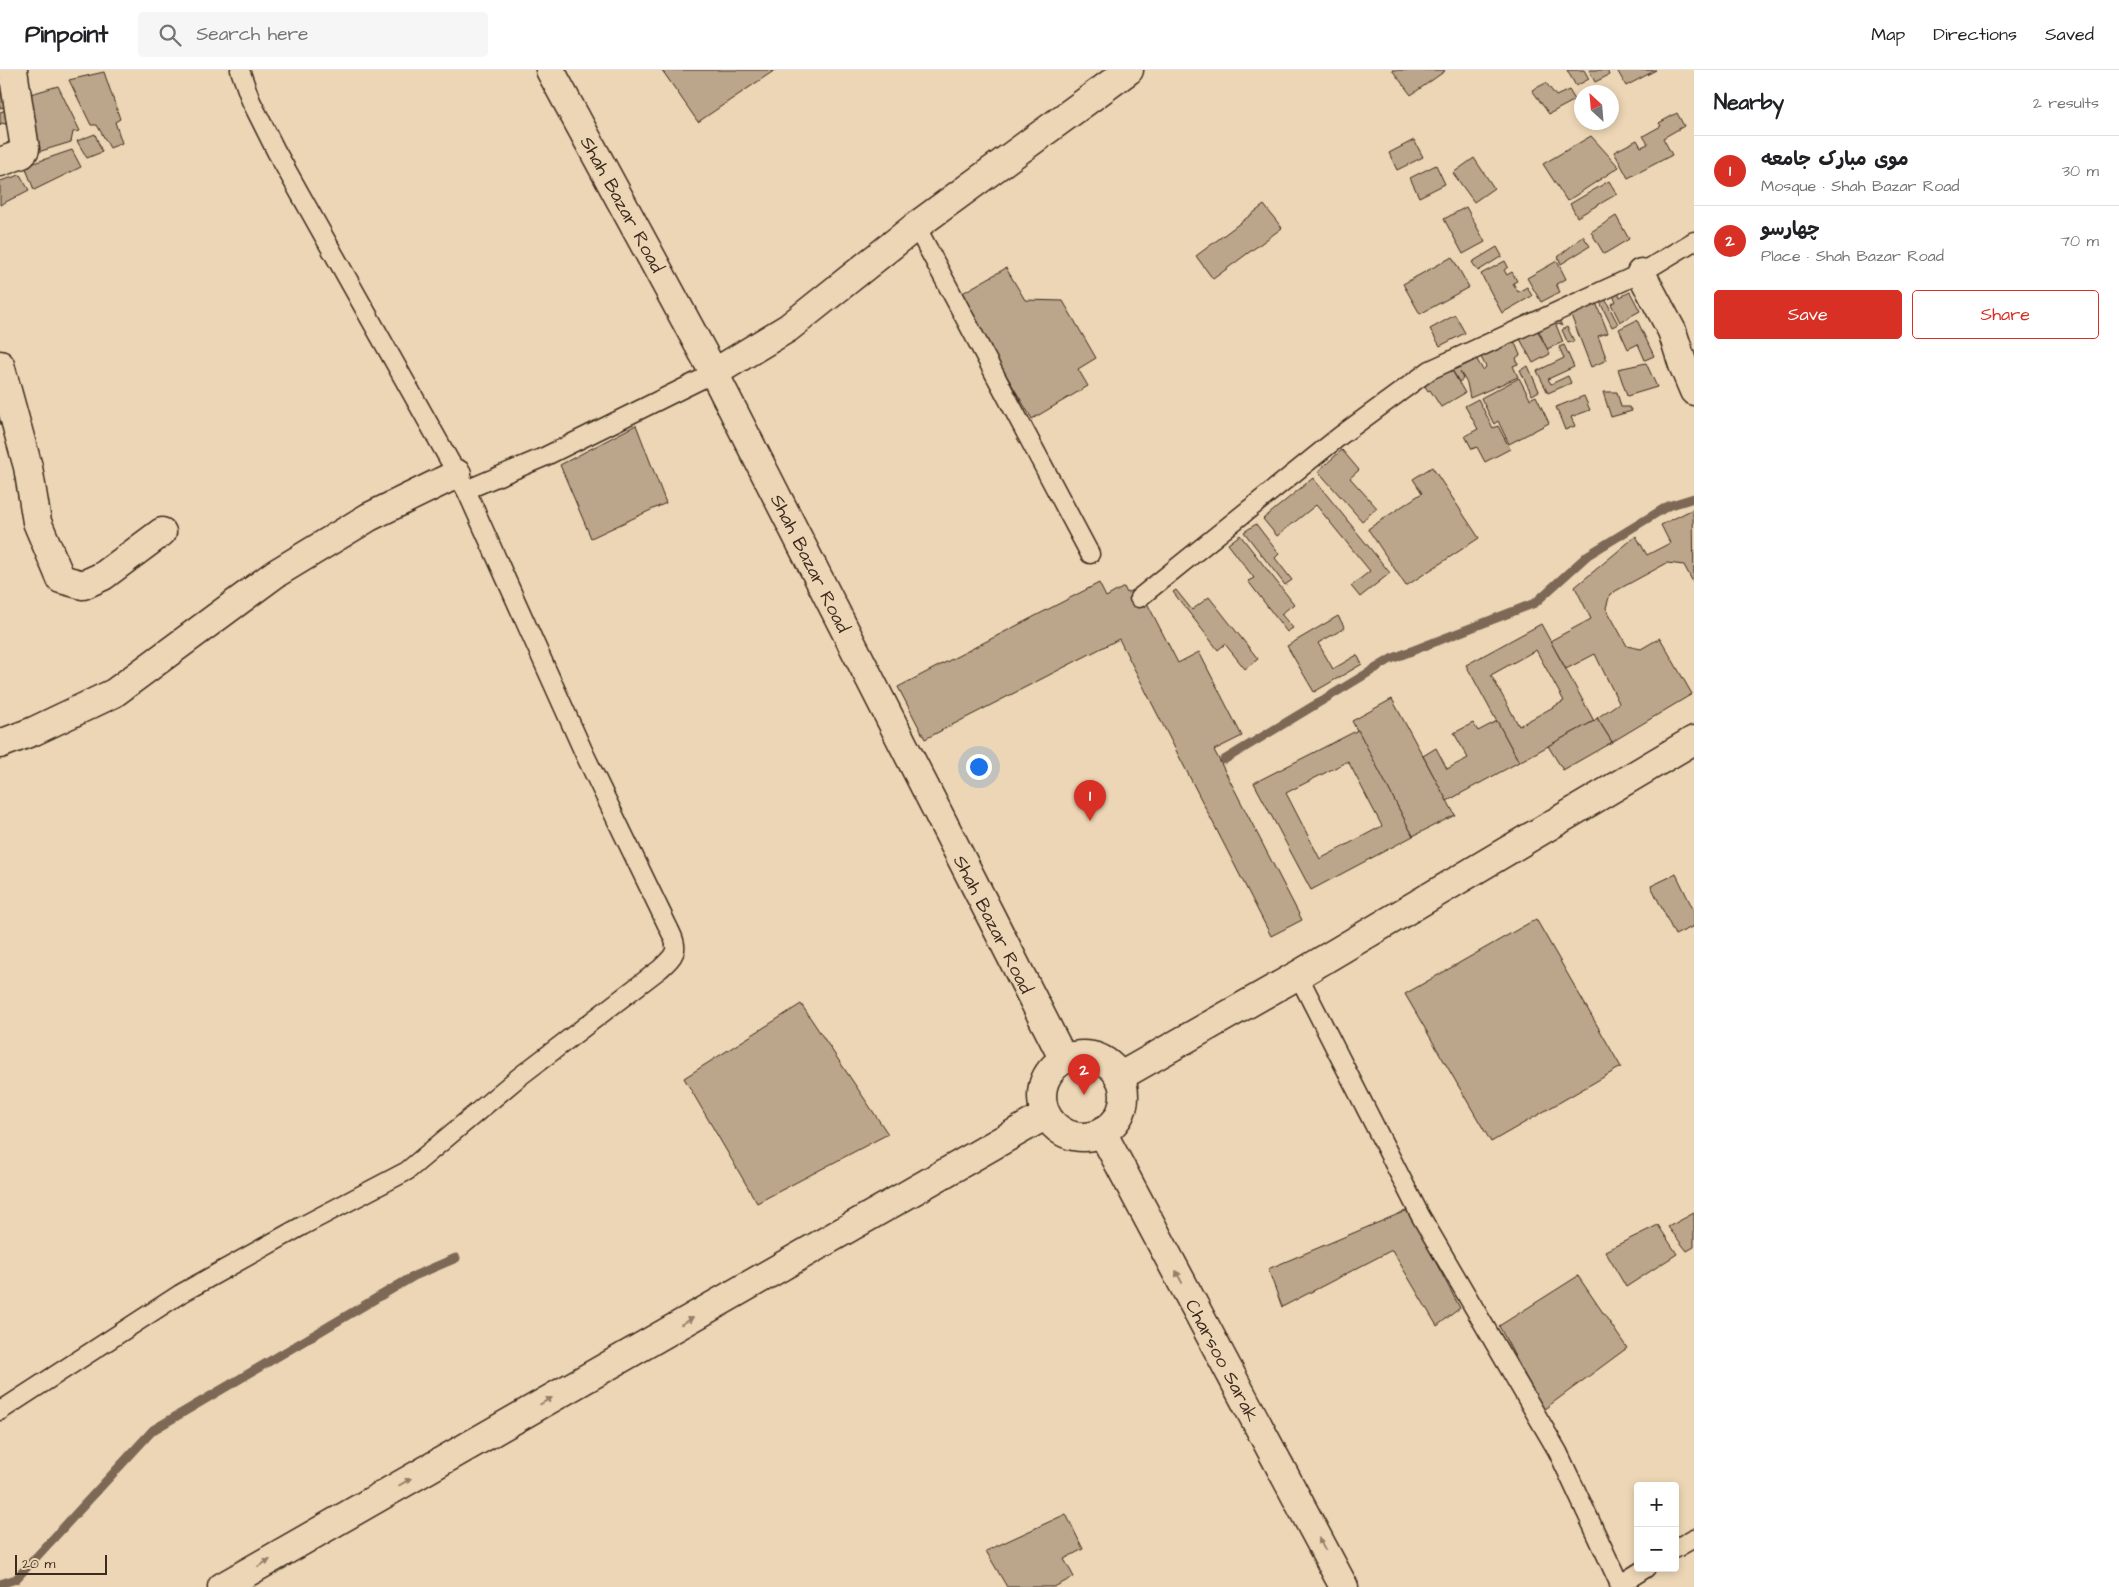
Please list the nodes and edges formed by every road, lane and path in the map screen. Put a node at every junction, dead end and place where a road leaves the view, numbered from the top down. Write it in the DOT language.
graph roads {
  1 [pos="13,70"];
  2 [pos="240,70"];
  3 [pos="550,70"];
  4 [pos="1129,70"];
  5 [pos="0,162"];
  6 [pos="916,226"];
  7 [pos="1694,241"];
  8 [pos="1641,273"];
  9 [pos="0,365"];
  10 [pos="714,373"];
  11 [pos="1694,391"];
  12 [pos="461,482"];
  13 [pos="162,532"];
  14 [pos="1090,554"];
  15 [pos="1139,598"];
  16 [pos="1694,740"];
  17 [pos="0,744"];
  18 [pos="1298,975"];
  19 [pos="1064,1060"];
  20 [pos="1119,1077"];
  21 [pos="1046,1115"];
  22 [pos="1102,1132"];
  23 [pos="0,1411"];
  24 [pos="1694,1538"];
  25 [pos="1679,1547"];
  26 [pos="1640,1572"];
  27 [pos="1620,1586"];
  28 [pos="222,1587"];
  29 [pos="1344,1587"];
  1 -- 5 [label="main road"];
  2 -- 12 [label="lane"];
  3 -- 10 [label="main road, Shah Bazar Road"];
  4 -- 6 [label="main road"];
  6 -- 10 [label="main road"];
  6 -- 14 [label="lane"];
  7 -- 8 [label="lane"];
  8 -- 11 [label="main road"];
  8 -- 15 [label="lane"];
  9 -- 13 [label="main road"];
  10 -- 12 [label="lane"];
  10 -- 19 [label="main road, Shah Bazar Road"];
  12 -- 17 [label="main road"];
  12 -- 23 [label="lane"];
  16 -- 18 [label="main road"];
  18 -- 20 [label="main road"];
  18 -- 27 [label="lane"];
  19 -- 20 [label="main road"];
  19 -- 21 [label="main road"];
  20 -- 22 [label="main road"];
  21 -- 22 [label="main road"];
  28 -- 21 [label="main road, one-way"];
  29 -- 22 [label="main road, Charsoo Sarak, one-way"];
  24 -- 25 [label="lane"];
  26 -- 27 [label="lane"];
}
